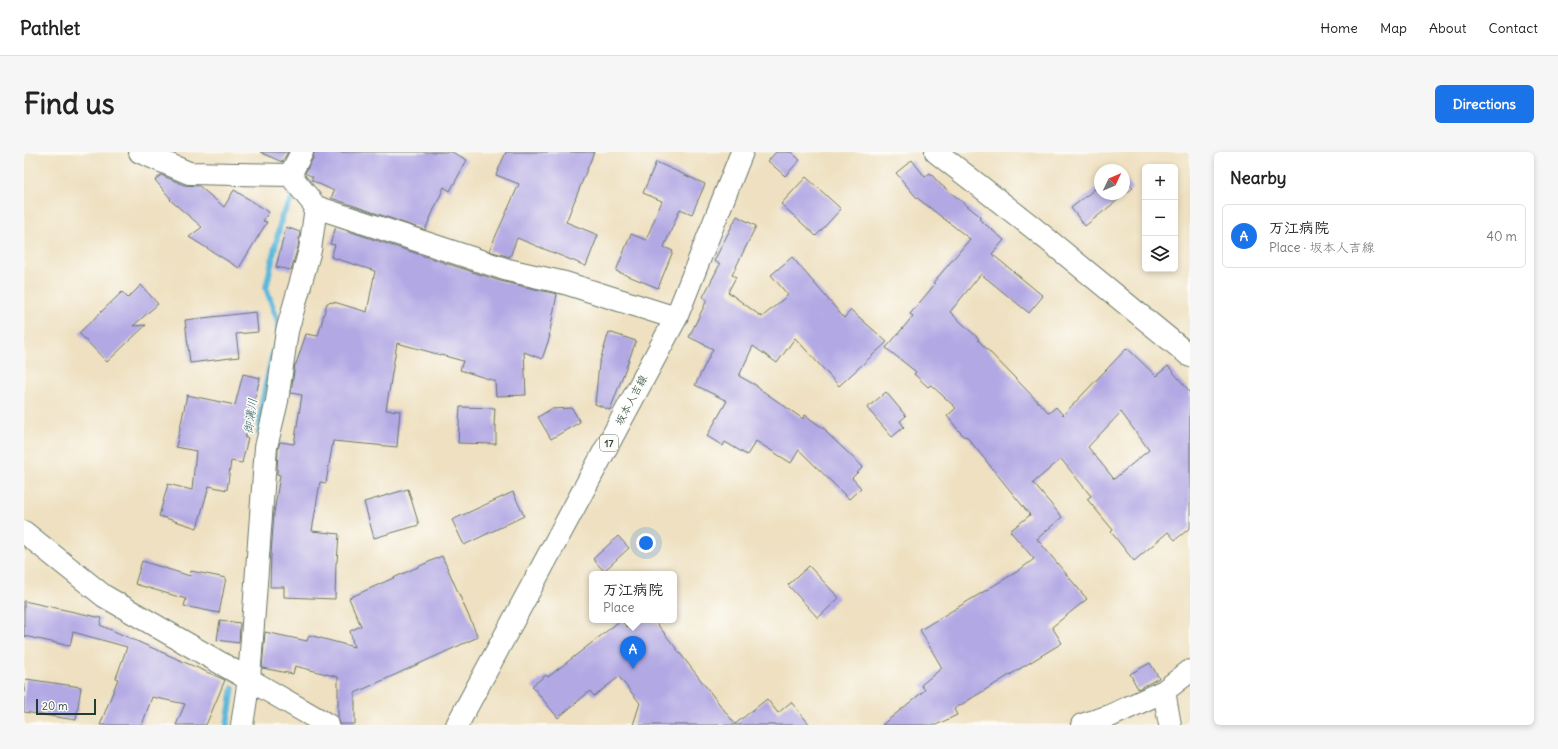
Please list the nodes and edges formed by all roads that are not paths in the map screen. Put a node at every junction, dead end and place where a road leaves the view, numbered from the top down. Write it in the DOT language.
graph roads {
  1 [pos="140,152"];
  2 [pos="302,152"];
  3 [pos="742,152"];
  4 [pos="936,152"];
  5 [pos="290,175"];
  6 [pos="316,208"];
  7 [pos="676,318"];
  8 [pos="1190,356"];
  9 [pos="24,532"];
  10 [pos="1190,671"];
  11 [pos="249,679"];
  12 [pos="1164,691"];
  13 [pos="242,725"];
  14 [pos="328,725"];
  15 [pos="458,725"];
  16 [pos="1082,725"];
  17 [pos="1170,725"];
  1 -- 5 [label="street"];
  2 -- 5 [label="street"];
  3 -- 7 [label="street, 坂本人吉線 / 17"];
  4 -- 8 [label="street"];
  5 -- 6 [label="street"];
  6 -- 7 [label="street"];
  6 -- 11 [label="street"];
  7 -- 15 [label="street, 坂本人吉線 / 17"];
  9 -- 11 [label="street"];
  10 -- 12 [label="street"];
  11 -- 13 [label="street"];
  11 -- 14 [label="street"];
  12 -- 16 [label="street"];
  12 -- 17 [label="street"];
}
